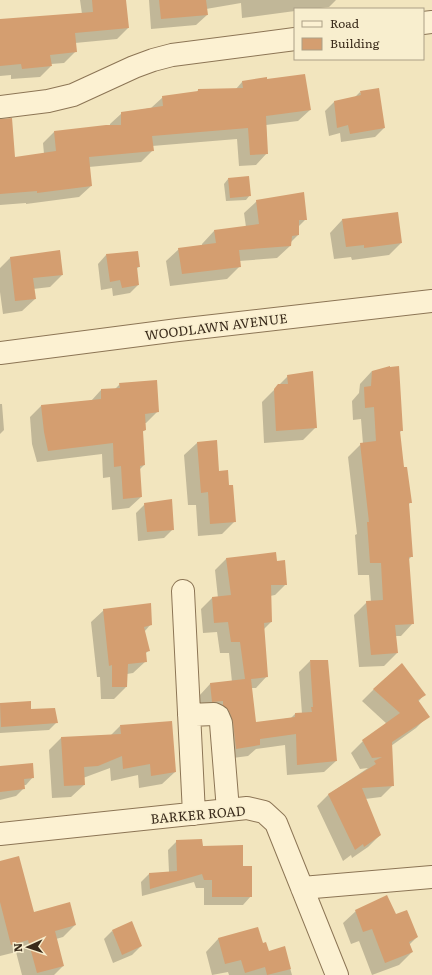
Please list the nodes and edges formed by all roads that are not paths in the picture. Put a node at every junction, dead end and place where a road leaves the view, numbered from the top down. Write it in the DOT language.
graph roads {
  1 [pos="294,39"];
  2 [pos="0,107"];
  3 [pos="432,301"];
  4 [pos="0,353"];
  5 [pos="183,591"];
  6 [pos="189,715"];
  7 [pos="228,810"];
  8 [pos="194,814"];
  9 [pos="0,834"];
  10 [pos="432,877"];
  11 [pos="302,888"];
  12 [pos="337,975"];
  1 -- 2 [label="street"];
  3 -- 4 [label="street, WOODLAWN AVENUE"];
  5 -- 6 [label="street"];
  6 -- 7 [label="street"];
  6 -- 8 [label="street"];
  7 -- 8 [label="street, BARKER ROAD"];
  7 -- 11 [label="street, BARKER ROAD"];
  8 -- 9 [label="street, BARKER ROAD"];
  10 -- 11 [label="street"];
  11 -- 12 [label="street, BARKER ROAD"];
}
